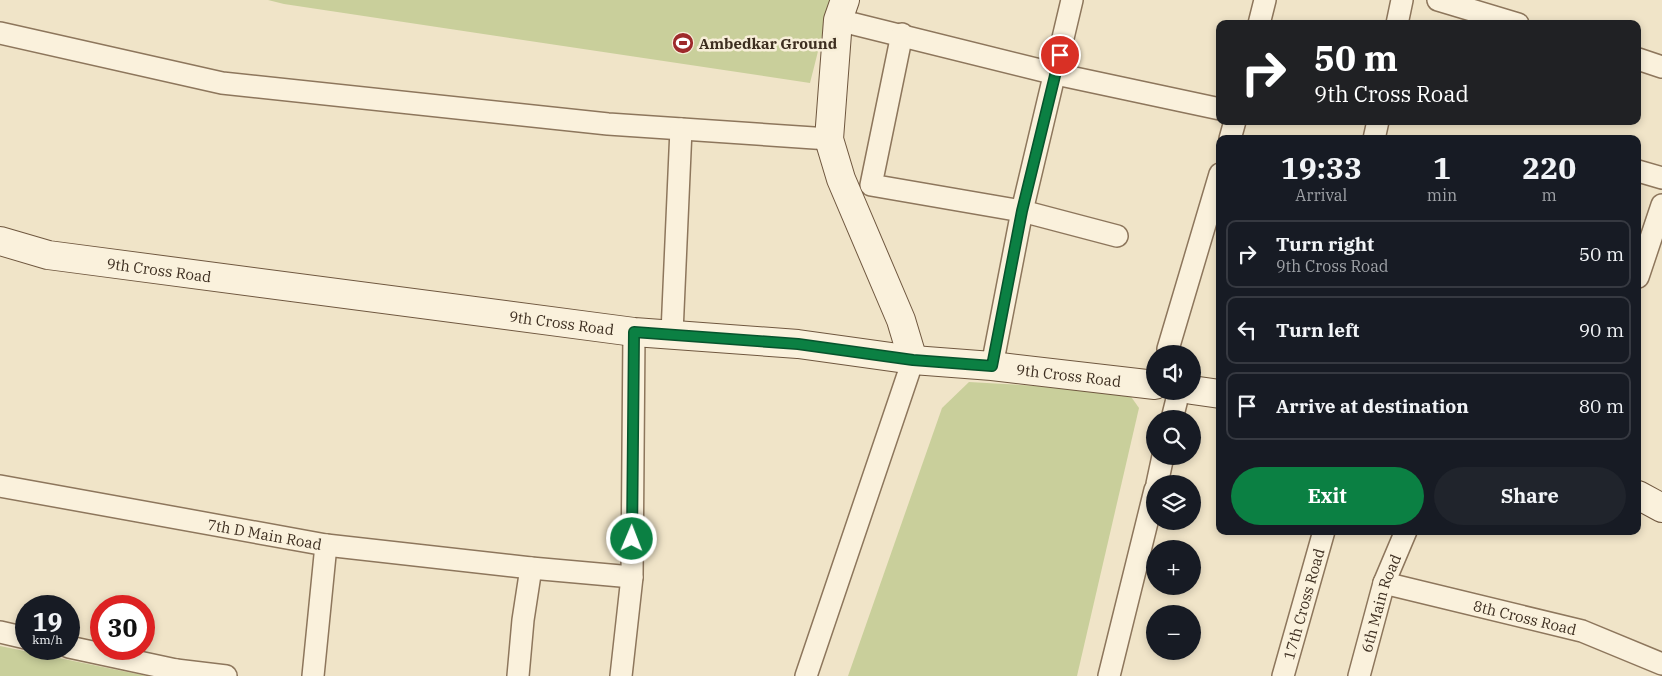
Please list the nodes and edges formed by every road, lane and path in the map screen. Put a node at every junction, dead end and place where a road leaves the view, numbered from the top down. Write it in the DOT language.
graph roads {
  1 [pos="1072,0"];
  2 [pos="1265,0"];
  3 [pos="1402,0"];
  4 [pos="1438,0"];
  5 [pos="841,10"];
  6 [pos="1260,20"];
  7 [pos="1398,20"];
  8 [pos="1505,20"];
  9 [pos="0,33"];
  10 [pos="902,34"];
  11 [pos="1641,60"];
  12 [pos="1662,67"];
  13 [pos="1056,74"];
  14 [pos="1216,108"];
  15 [pos="681,129"];
  16 [pos="829,139"];
  17 [pos="1641,172"];
  18 [pos="1662,178"];
  19 [pos="1216,188"];
  20 [pos="1662,205"];
  21 [pos="1022,211"];
  22 [pos="1117,236"];
  23 [pos="0,241"];
  24 [pos="1641,268"];
  25 [pos="634,332"];
  26 [pos="672,334"];
  27 [pos="1169,345"];
  28 [pos="913,360"];
  29 [pos="992,366"];
  30 [pos="1146,384"];
  31 [pos="1201,391"];
  32 [pos="1216,393"];
  33 [pos="0,486"];
  34 [pos="1641,497"];
  35 [pos="1662,508"];
  36 [pos="1146,526"];
  37 [pos="1323,535"];
  38 [pos="1404,535"];
  39 [pos="326,545"];
  40 [pos="531,568"];
  41 [pos="632,576"];
  42 [pos="1384,583"];
  43 [pos="0,632"];
  44 [pos="15,635"];
  45 [pos="80,650"];
  46 [pos="1662,664"];
  47 [pos="175,673"];
  48 [pos="226,676"];
  49 [pos="313,676"];
  50 [pos="518,676"];
  51 [pos="621,676"];
  52 [pos="806,676"];
  53 [pos="1109,676"];
  54 [pos="1283,676"];
  55 [pos="1359,676"];
  1 -- 13 [label="street"];
  2 -- 6 [label="street"];
  3 -- 7 [label="street"];
  4 -- 8 [label="street"];
  5 -- 10 [label="street"];
  5 -- 16 [label="street"];
  9 -- 15 [label="street"];
  10 -- 13 [label="street"];
  10 -- 21 [label="street"];
  11 -- 12 [label="street"];
  13 -- 14 [label="street"];
  13 -- 21 [label="street"];
  15 -- 16 [label="street"];
  15 -- 26 [label="street"];
  16 -- 28 [label="street"];
  17 -- 18 [label="street"];
  19 -- 27 [label="street"];
  20 -- 24 [label="street"];
  21 -- 22 [label="street"];
  21 -- 29 [label="street"];
  23 -- 25 [label="street, 9th Cross Road"];
  25 -- 26 [label="street, 9th Cross Road"];
  25 -- 41 [label="street"];
  26 -- 28 [label="street, 9th Cross Road"];
  28 -- 29 [label="street, 9th Cross Road"];
  28 -- 52 [label="street"];
  29 -- 30 [label="street, 9th Cross Road"];
  31 -- 32 [label="street"];
  33 -- 39 [label="street, 7th D Main Road"];
  34 -- 35 [label="street"];
  36 -- 53 [label="street"];
  37 -- 54 [label="street, 17th Cross Road"];
  38 -- 42 [label="street, 6th Main Road"];
  39 -- 40 [label="street, 7th D Main Road"];
  39 -- 49 [label="street"];
  40 -- 41 [label="street, 7th D Main Road"];
  40 -- 50 [label="street"];
  41 -- 51 [label="street"];
  42 -- 46 [label="street, 8th Cross Road"];
  42 -- 55 [label="street, 6th Main Road"];
  43 -- 44 [label="street"];
  45 -- 47 [label="street"];
  47 -- 48 [label="street"];
}
